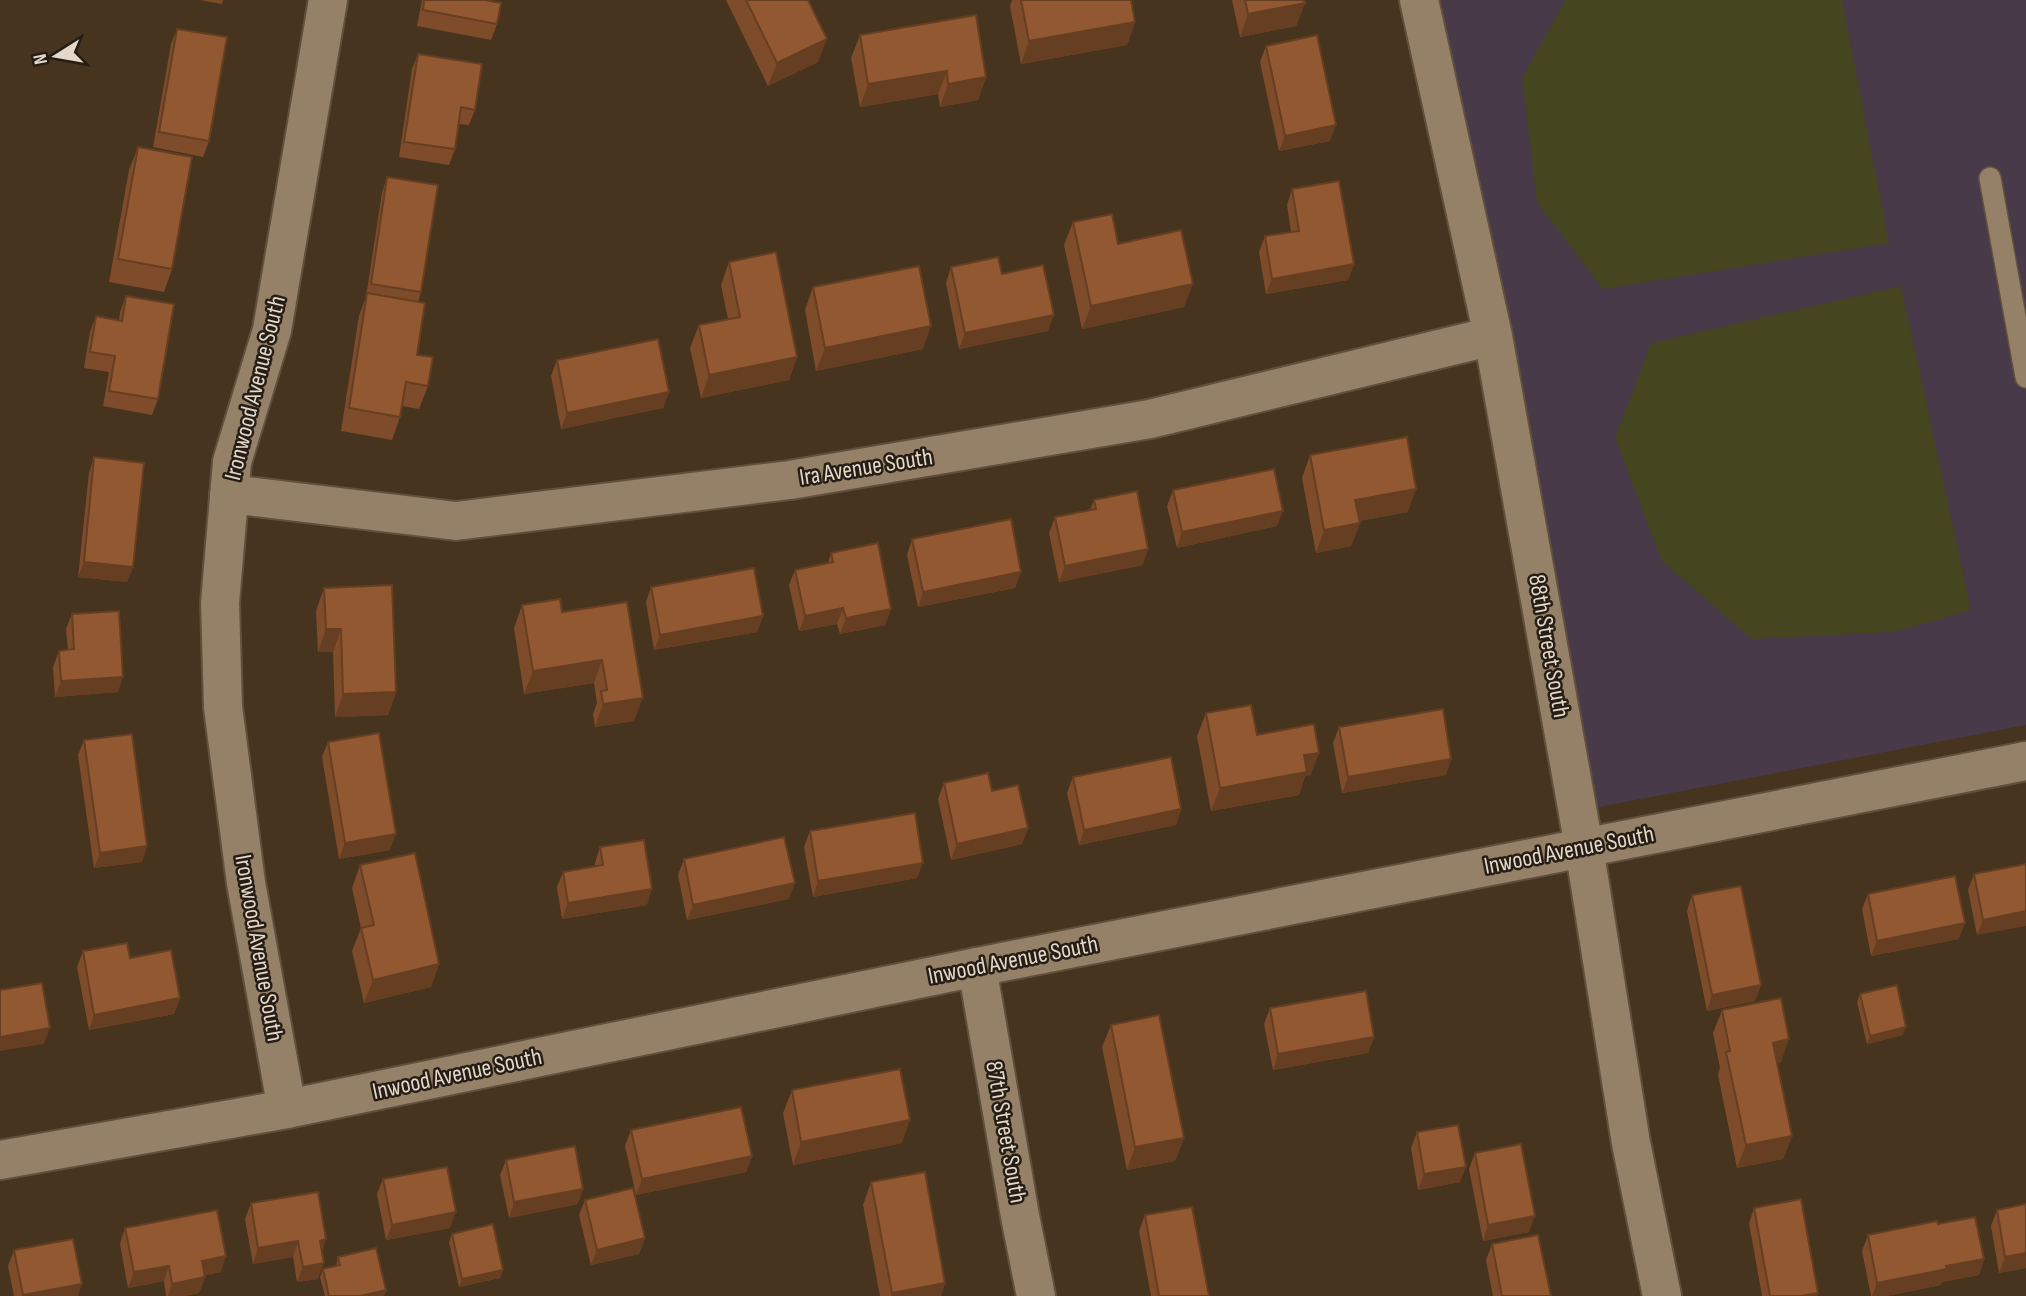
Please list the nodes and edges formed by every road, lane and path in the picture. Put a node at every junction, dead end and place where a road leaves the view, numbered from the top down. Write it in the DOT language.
graph roads {
  1 [pos="328,0"];
  2 [pos="1419,0"];
  3 [pos="1990,178"];
  4 [pos="1493,336"];
  5 [pos="2026,377"];
  6 [pos="229,494"];
  7 [pos="2026,761"];
  8 [pos="1584,846"];
  9 [pos="977,967"];
  10 [pos="287,1110"];
  11 [pos="0,1160"];
  12 [pos="1037,1296"];
  13 [pos="1662,1296"];
  1 -- 6 [label="street, Ironwood Avenue South"];
  2 -- 4 [label="street, 88th Street South"];
  3 -- 5 [label="lane"];
  4 -- 6 [label="street, Ira Avenue South"];
  4 -- 8 [label="street, 88th Street South"];
  6 -- 10 [label="street, Ironwood Avenue South"];
  7 -- 8 [label="street, Inwood Avenue South"];
  8 -- 9 [label="street, Inwood Avenue South"];
  8 -- 13 [label="street, 88th Street South"];
  9 -- 10 [label="street, Inwood Avenue South"];
  9 -- 12 [label="street, 87th Street South"];
  10 -- 11 [label="street, Inwood Avenue South"];
}
